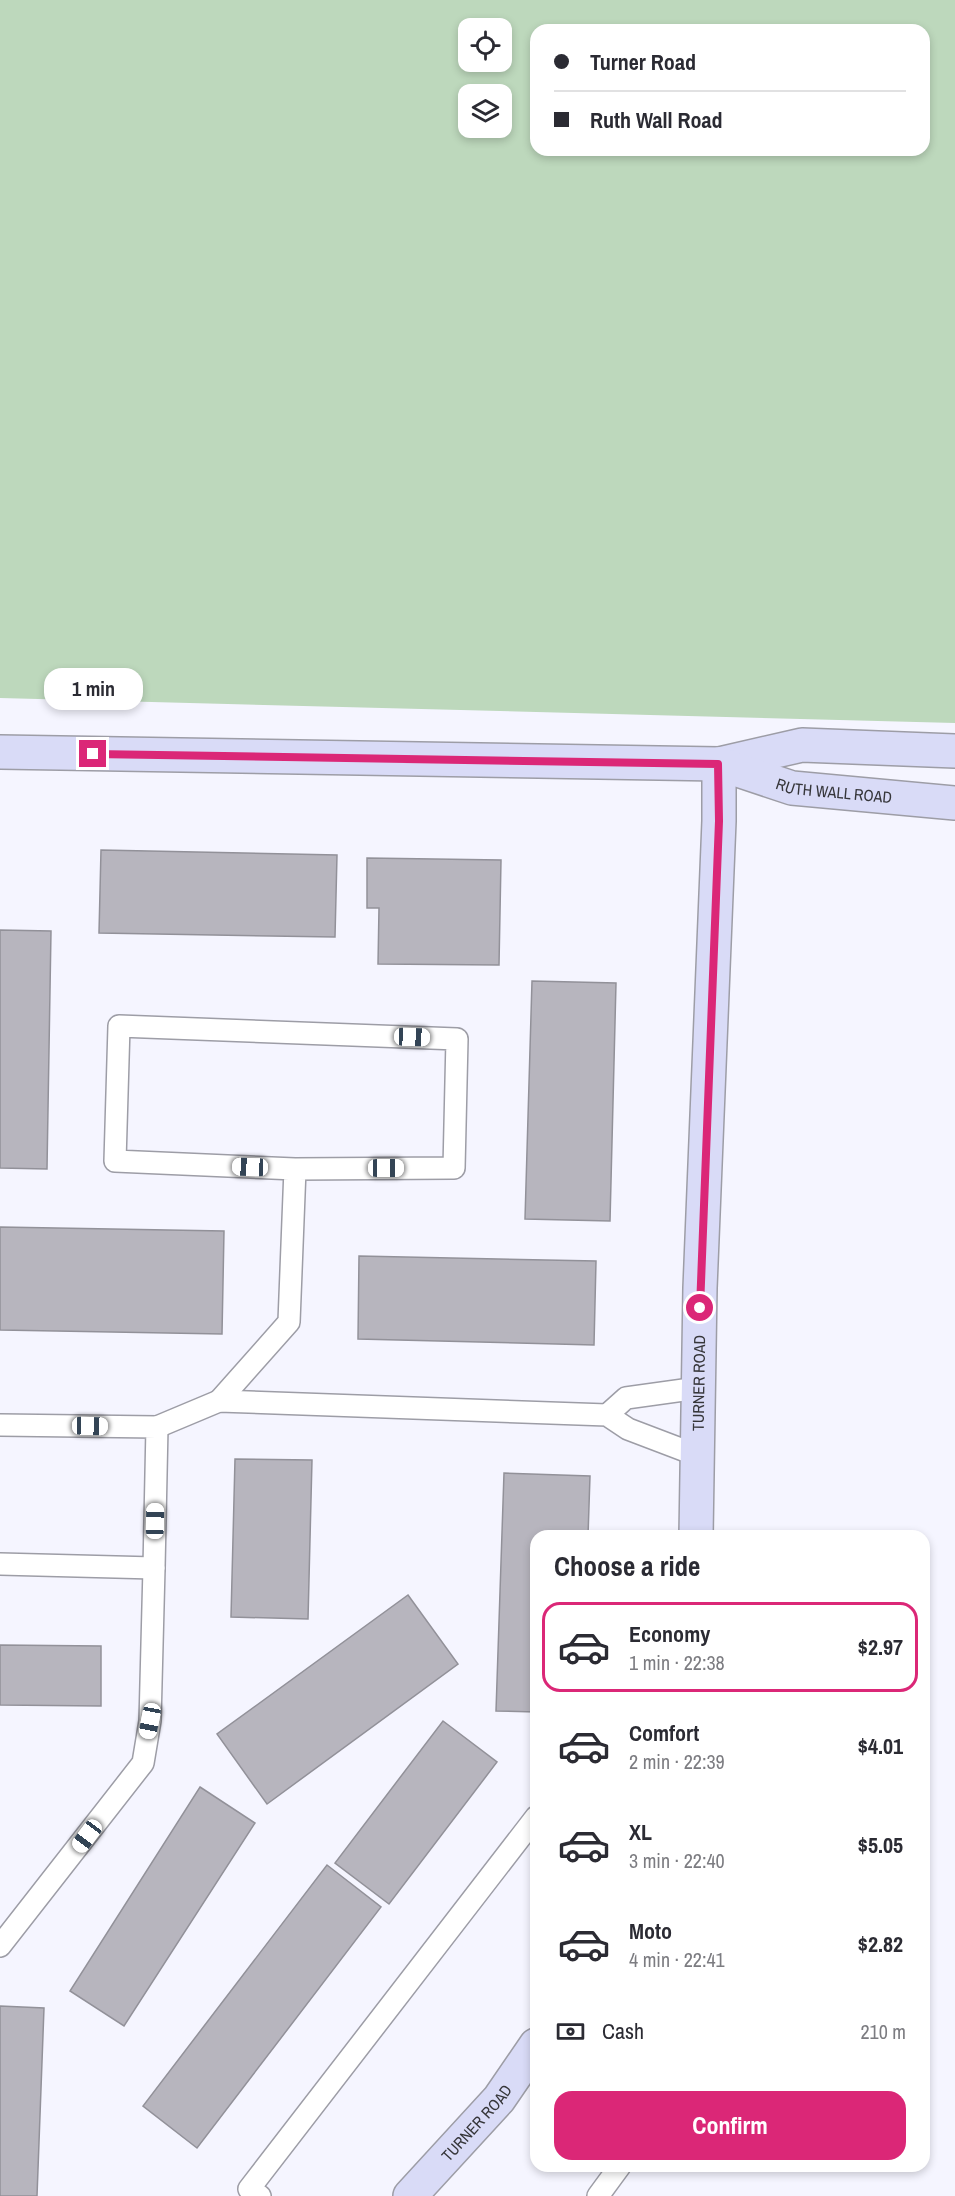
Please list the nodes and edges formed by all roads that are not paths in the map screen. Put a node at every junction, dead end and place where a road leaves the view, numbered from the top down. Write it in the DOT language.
graph roads {
  1 [pos="955,751"];
  2 [pos="0,752"];
  3 [pos="718,764"];
  4 [pos="955,803"];
  5 [pos="295,1169"];
  6 [pos="698,1388"];
  7 [pos="219,1401"];
  8 [pos="607,1415"];
  9 [pos="0,1425"];
  10 [pos="157,1427"];
  11 [pos="699,1456"];
  12 [pos="696,1530"];
  13 [pos="0,1564"];
  14 [pos="154,1568"];
  15 [pos="530,1825"];
  16 [pos="0,1946"];
  17 [pos="530,2054"];
  18 [pos="616,2172"];
  19 [pos="260,2196"];
  20 [pos="410,2196"];
  21 [pos="598,2196"];
  1 -- 3 [label="main road, RUTH WALL ROAD"];
  2 -- 3 [label="main road, RUTH WALL ROAD"];
  3 -- 4 [label="main road, RUTH WALL ROAD"];
  3 -- 6 [label="main road, TURNER ROAD"];
  5 -- 5 [label="lane"];
  5 -- 7 [label="lane"];
  6 -- 8 [label="lane"];
  6 -- 11 [label="main road, TURNER ROAD"];
  7 -- 8 [label="lane"];
  7 -- 10 [label="lane"];
  8 -- 11 [label="lane"];
  9 -- 10 [label="lane"];
  10 -- 14 [label="lane"];
  11 -- 12 [label="main road, TURNER ROAD"];
  13 -- 14 [label="lane"];
  14 -- 16 [label="lane"];
  15 -- 19 [label="lane"];
  17 -- 20 [label="main road, TURNER ROAD"];
  18 -- 21 [label="lane"];
}
